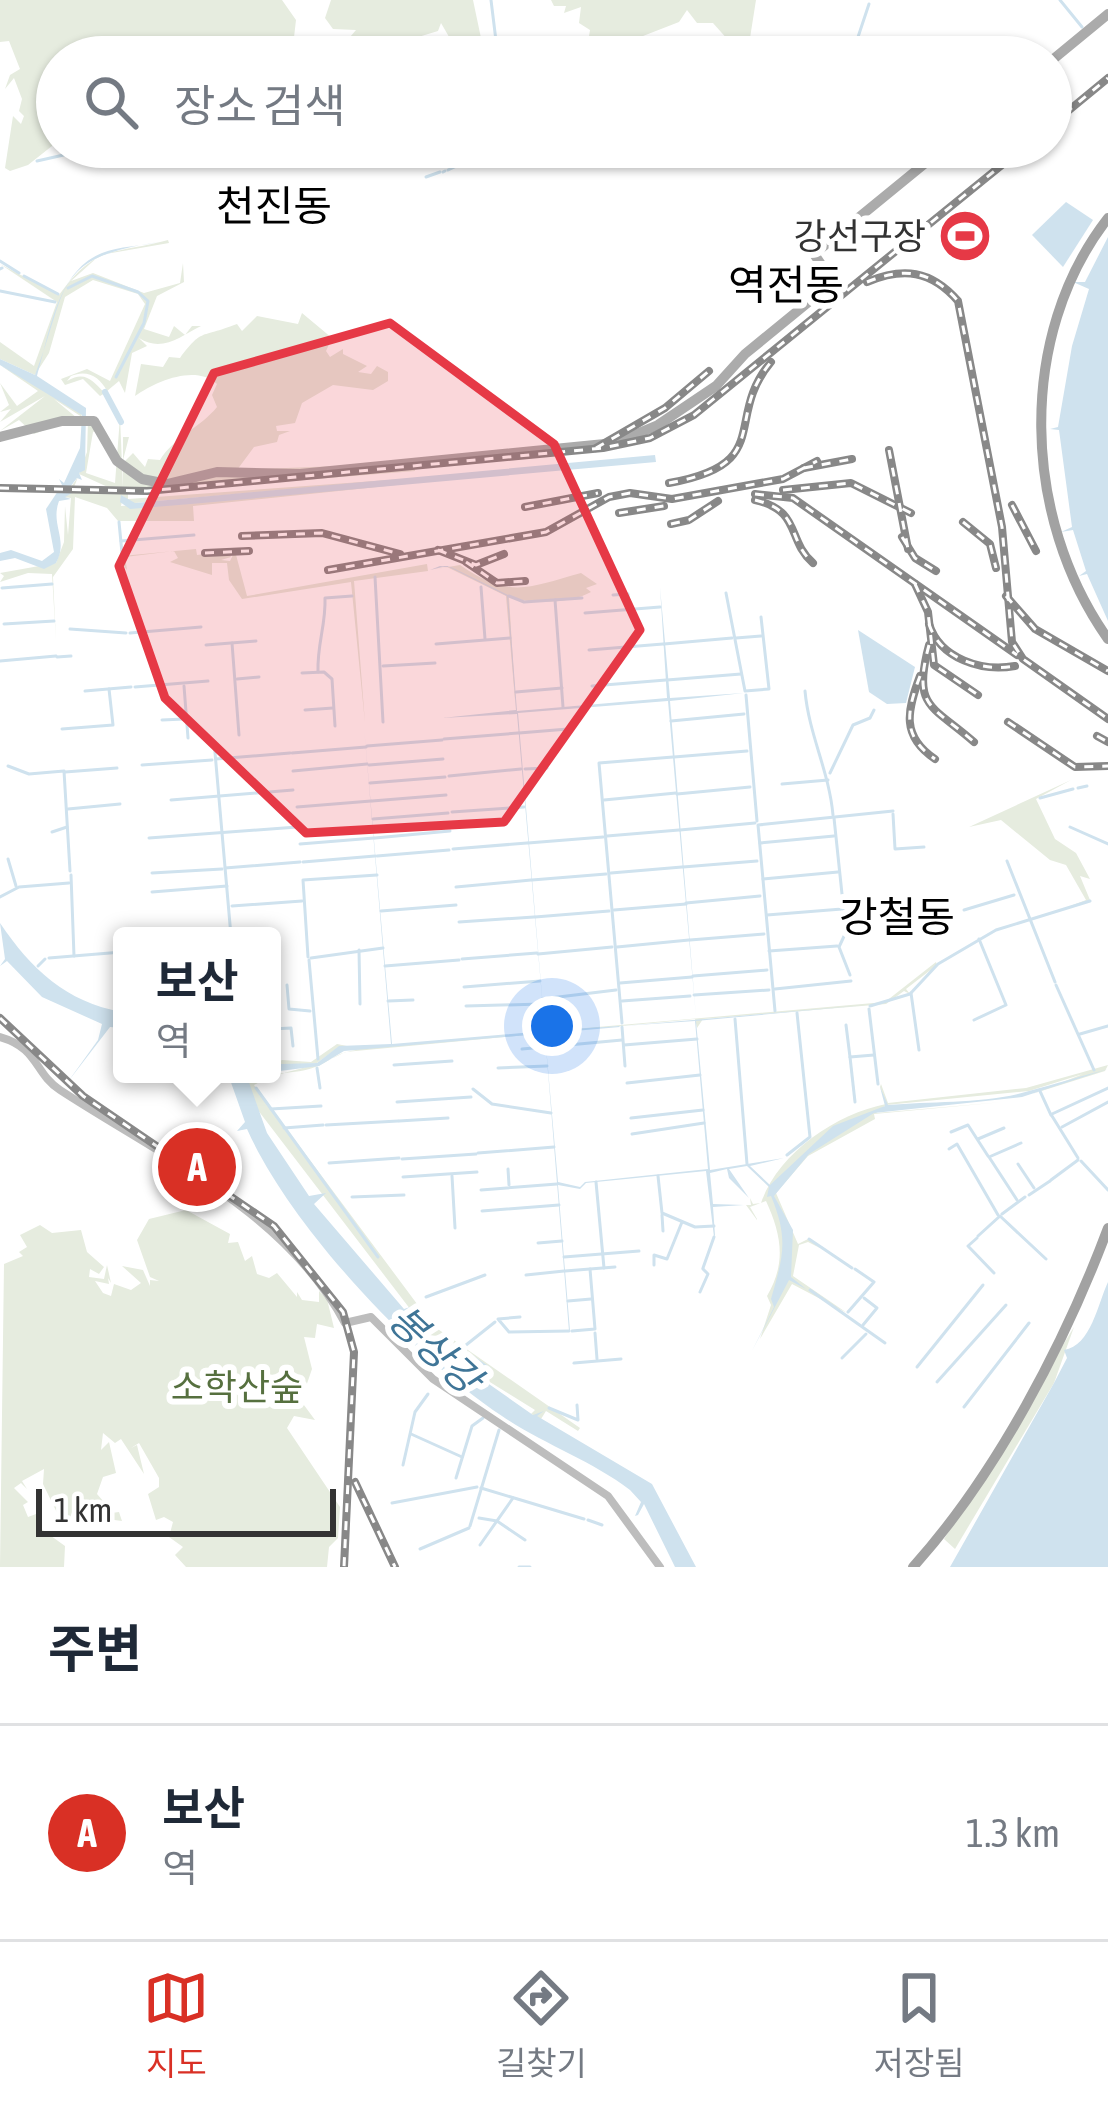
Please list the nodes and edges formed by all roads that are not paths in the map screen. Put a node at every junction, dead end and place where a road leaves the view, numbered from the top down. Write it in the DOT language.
graph roads {
  1 [pos="1108,14"];
  2 [pos="1072,44"];
  3 [pos="919,168"];
  4 [pos="1108,218"];
  5 [pos="0,437"];
  6 [pos="1108,639"];
  7 [pos="0,1037"];
  8 [pos="1108,1228"];
  9 [pos="660,1567"];
  10 [pos="913,1567"];
  1 -- 2 [label="main road"];
  3 -- 5 [label="main road"];
  4 -- 6 [label="highway"];
  7 -- 9 [label="main road"];
  8 -- 10 [label="highway"];
}
